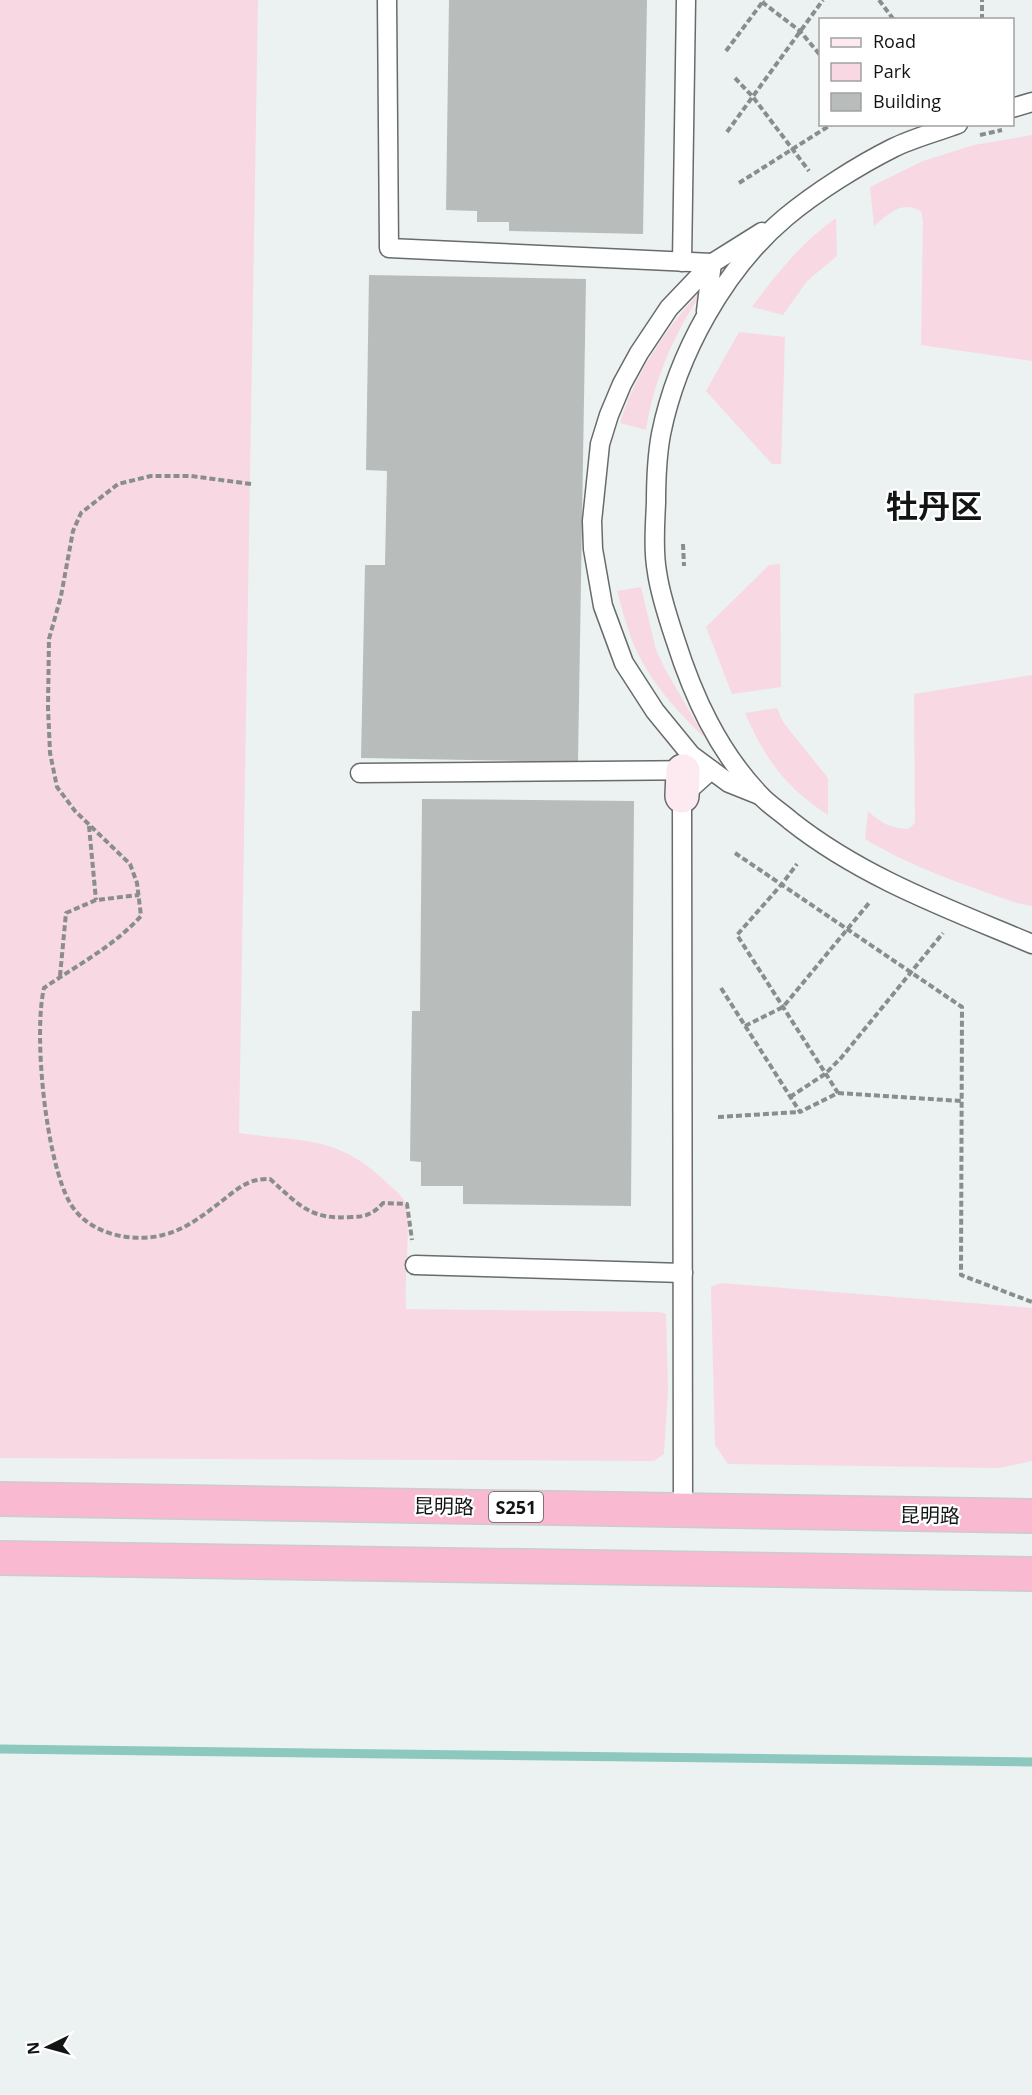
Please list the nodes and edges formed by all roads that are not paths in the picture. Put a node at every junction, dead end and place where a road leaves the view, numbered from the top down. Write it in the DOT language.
graph roads {
  1 [pos="387,0"];
  2 [pos="686,0"];
  3 [pos="1032,102"];
  4 [pos="1014,107"];
  5 [pos="952,126"];
  6 [pos="785,218"];
  7 [pos="682,262"];
  8 [pos="712,263"];
  9 [pos="706,316"];
  10 [pos="360,773"];
  11 [pos="692,779"];
  12 [pos="761,796"];
  13 [pos="1032,944"];
  14 [pos="415,1265"];
  15 [pos="683,1273"];
  16 [pos="0,1499"];
  17 [pos="683,1510"];
  18 [pos="1032,1516"];
  19 [pos="0,1558"];
  20 [pos="1032,1574"];
  1 -- 7 [label="lane"];
  2 -- 7 [label="lane"];
  3 -- 4 [label="lane"];
  5 -- 6 [label="lane"];
  6 -- 8 [label="lane"];
  6 -- 9 [label="lane"];
  7 -- 8 [label="lane"];
  8 -- 9 [label="lane"];
  8 -- 11 [label="lane"];
  9 -- 12 [label="lane"];
  10 -- 11 [label="lane"];
  11 -- 12 [label="lane"];
  11 -- 15 [label="lane"];
  12 -- 13 [label="lane"];
  14 -- 15 [label="lane"];
  15 -- 17 [label="lane"];
  16 -- 17 [label="highway, 昆明路 / S251"];
  17 -- 18 [label="highway, 昆明路 / S251"];
  19 -- 20 [label="highway"];
}
